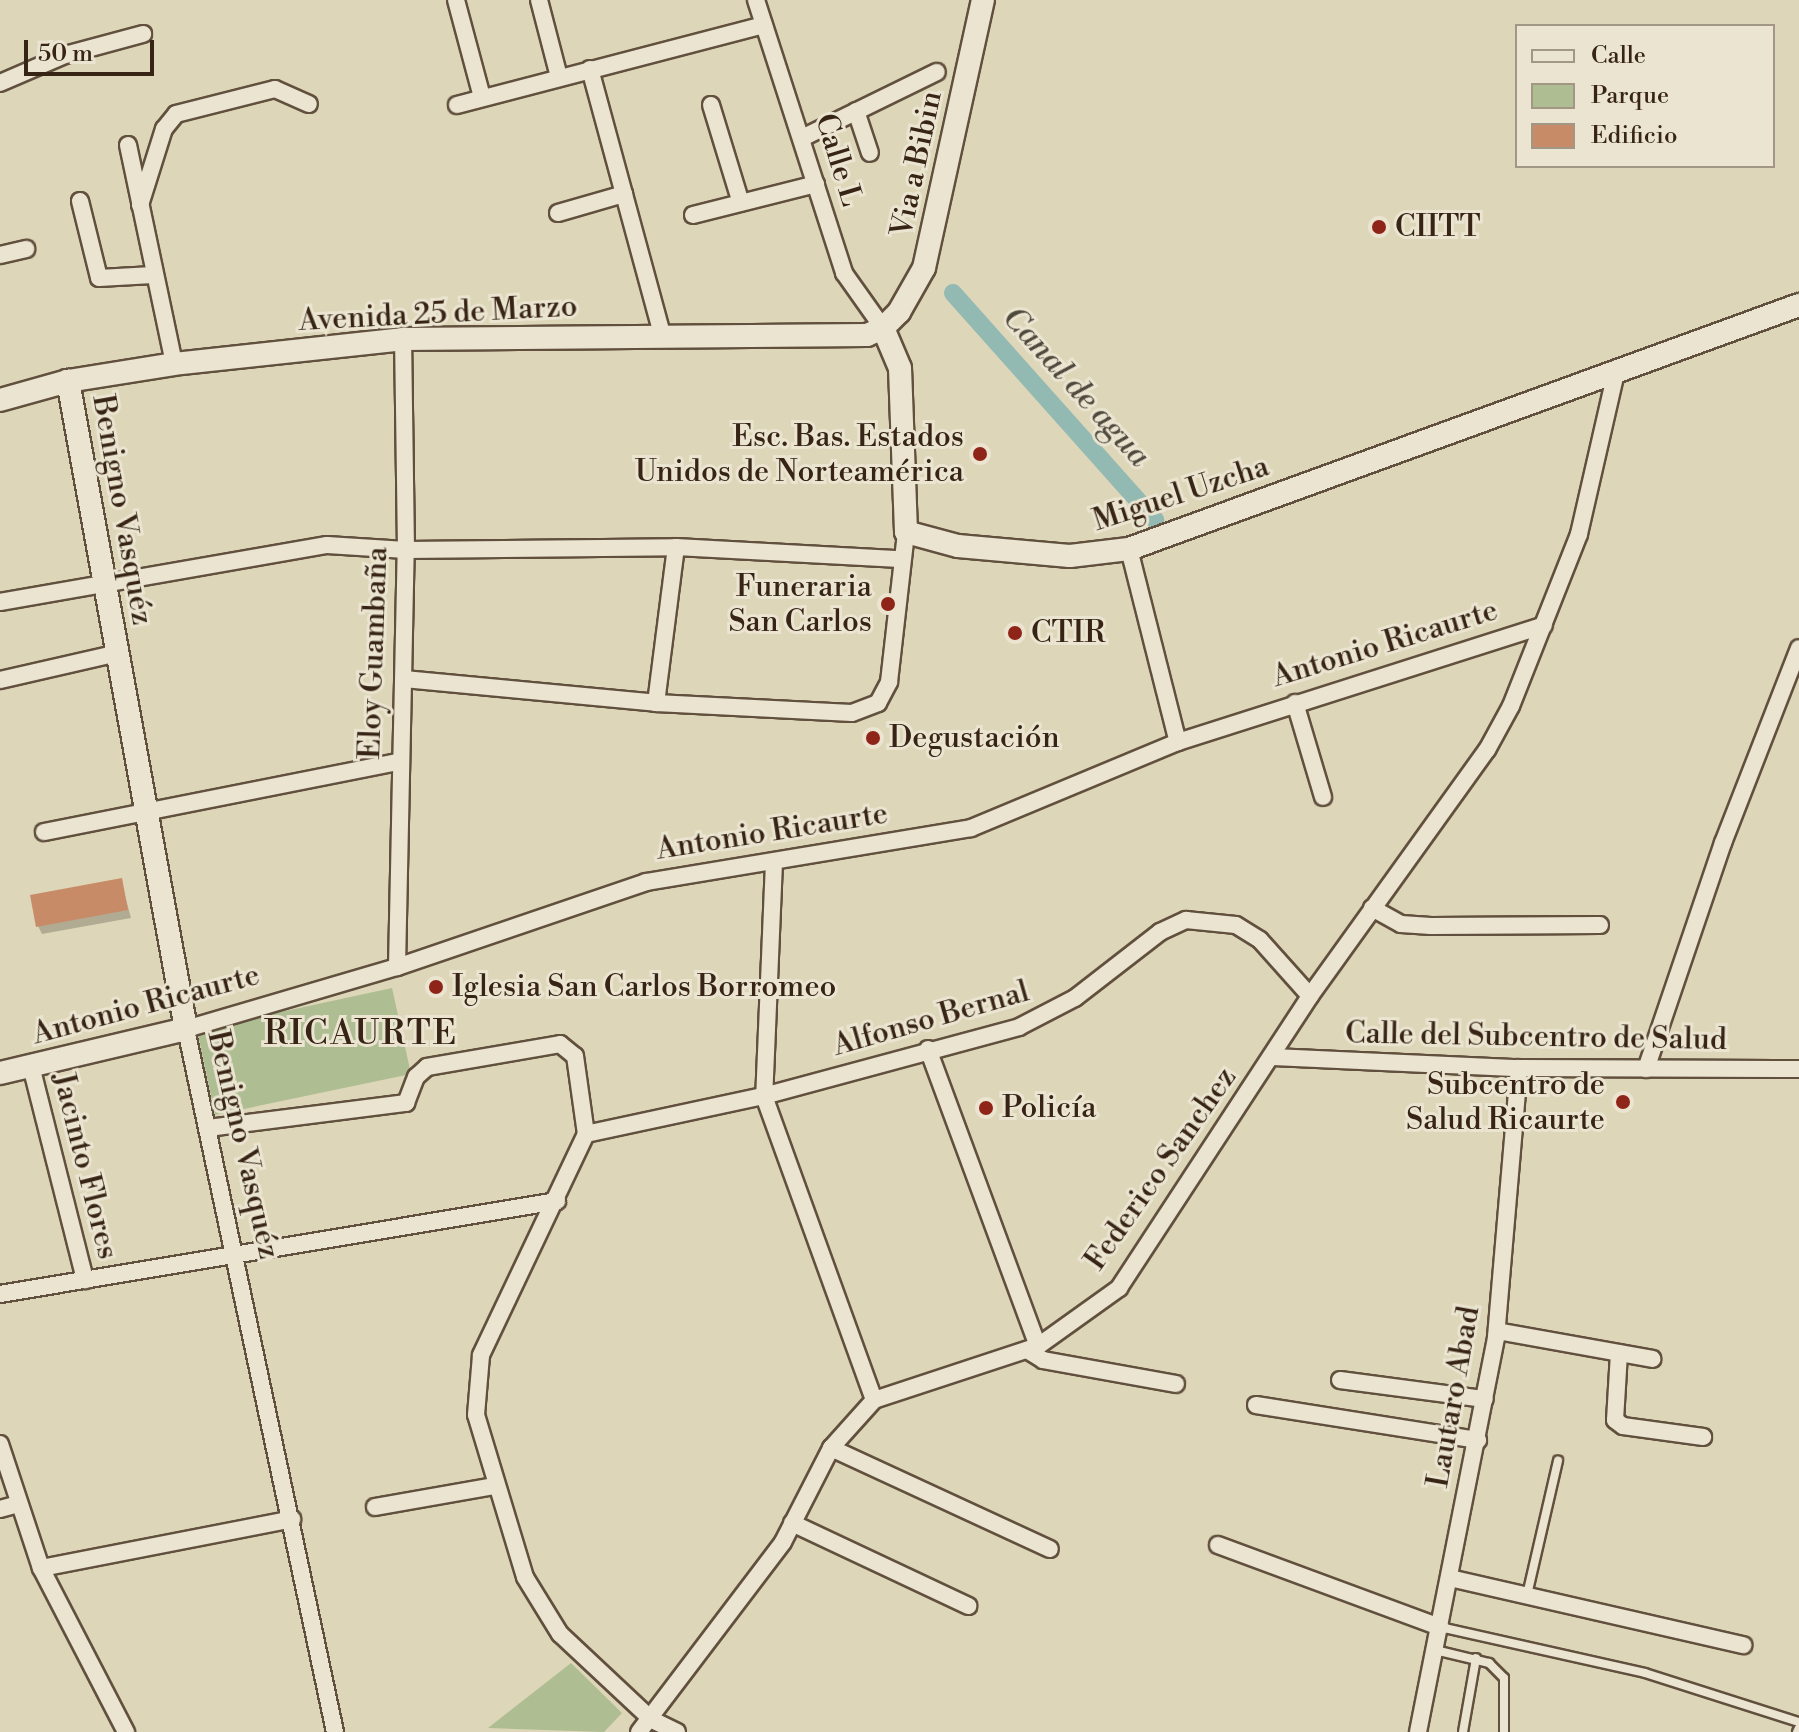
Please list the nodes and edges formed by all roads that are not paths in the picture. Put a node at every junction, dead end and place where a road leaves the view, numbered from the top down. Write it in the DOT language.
graph roads {
  1 [pos="456,0"];
  2 [pos="539,0"];
  3 [pos="756,0"];
  4 [pos="983,0"];
  5 [pos="764,25"];
  6 [pos="143,34"];
  7 [pos="590,69"];
  8 [pos="937,72"];
  9 [pos="559,77"];
  10 [pos="0,83"];
  11 [pos="482,97"];
  12 [pos="309,104"];
  13 [pos="457,105"];
  14 [pos="711,105"];
  15 [pos="856,111"];
  16 [pos="802,138"];
  17 [pos="128,145"];
  18 [pos="870,153"];
  19 [pos="816,184"];
  20 [pos="624,194"];
  21 [pos="80,201"];
  22 [pos="741,203"];
  23 [pos="140,205"];
  24 [pos="558,213"];
  25 [pos="693,215"];
  26 [pos="26,249"];
  27 [pos="0,255"];
  28 [pos="153,275"];
  29 [pos="1799,305"];
  30 [pos="883,328"];
  31 [pos="662,334"];
  32 [pos="403,339"];
  33 [pos="174,364"];
  34 [pos="1616,372"];
  35 [pos="68,381"];
  36 [pos="0,400"];
  37 [pos="906,532"];
  38 [pos="676,547"];
  39 [pos="1129,549"];
  40 [pos="406,550"];
  41 [pos="900,559"];
  42 [pos="104,583"];
  43 [pos="0,602"];
  44 [pos="1544,625"];
  45 [pos="1799,648"];
  46 [pos="118,653"];
  47 [pos="404,679"];
  48 [pos="0,680"];
  49 [pos="656,703"];
  50 [pos="1295,703"];
  51 [pos="1178,742"];
  52 [pos="399,762"];
  53 [pos="1323,797"];
  54 [pos="150,807"];
  55 [pos="44,832"];
  56 [pos="774,862"];
  57 [pos="1372,908"];
  58 [pos="1600,925"];
  59 [pos="397,967"];
  60 [pos="1310,996"];
  61 [pos="186,1029"];
  62 [pos="928,1049"];
  63 [pos="1273,1057"];
  64 [pos="31,1066"];
  65 [pos="1519,1068"];
  66 [pos="1646,1069"];
  67 [pos="1799,1069"];
  68 [pos="0,1073"];
  69 [pos="764,1096"];
  70 [pos="208,1128"];
  71 [pos="586,1134"];
  72 [pos="557,1201"];
  73 [pos="237,1254"];
  74 [pos="85,1280"];
  75 [pos="0,1294"];
  76 [pos="1497,1331"];
  77 [pos="1033,1348"];
  78 [pos="1619,1353"];
  79 [pos="1653,1359"];
  80 [pos="1340,1380"];
  81 [pos="1176,1384"];
  82 [pos="1485,1399"];
  83 [pos="874,1400"];
  84 [pos="1256,1405"];
  85 [pos="1703,1437"];
  86 [pos="1478,1440"];
  87 [pos="0,1444"];
  88 [pos="831,1448"];
  89 [pos="1558,1461"];
  90 [pos="494,1486"];
  91 [pos="19,1504"];
  92 [pos="375,1507"];
  93 [pos="0,1509"];
  94 [pos="292,1519"];
  95 [pos="792,1523"];
  96 [pos="1218,1545"];
  97 [pos="1050,1549"];
  98 [pos="41,1568"];
  99 [pos="1450,1578"];
  100 [pos="1527,1595"];
  101 [pos="968,1606"];
  102 [pos="1440,1627"];
  103 [pos="1743,1645"];
  104 [pos="1435,1650"];
  105 [pos="1476,1658"];
  106 [pos="646,1726"];
  107 [pos="1798,1727"];
  108 [pos="126,1732"];
  109 [pos="335,1732"];
  110 [pos="677,1732"];
  111 [pos="1418,1732"];
  112 [pos="1463,1732"];
  113 [pos="1504,1732"];
  1 -- 11 [label="street"];
  2 -- 9 [label="street"];
  3 -- 5 [label="street, Calle L"];
  4 -- 30 [label="main road, Via a Bibin"];
  5 -- 7 [label="street"];
  5 -- 16 [label="street, Calle L"];
  6 -- 10 [label="street"];
  7 -- 9 [label="street"];
  7 -- 20 [label="street"];
  8 -- 15 [label="street"];
  9 -- 11 [label="street"];
  11 -- 13 [label="street"];
  12 -- 23 [label="street"];
  14 -- 22 [label="street"];
  15 -- 16 [label="street"];
  15 -- 18 [label="street"];
  16 -- 19 [label="street, Calle L"];
  17 -- 23 [label="street"];
  19 -- 22 [label="street"];
  19 -- 30 [label="street, Calle L"];
  20 -- 24 [label="street"];
  20 -- 31 [label="street"];
  21 -- 28 [label="street"];
  22 -- 25 [label="street"];
  23 -- 28 [label="street"];
  26 -- 27 [label="street"];
  28 -- 33 [label="street"];
  29 -- 34 [label="main road, Miguel Uzcha"];
  30 -- 31 [label="main road, Avenida 25 de Marzo"];
  30 -- 37 [label="main road"];
  31 -- 32 [label="main road, Avenida 25 de Marzo"];
  32 -- 33 [label="main road, Avenida 25 de Marzo"];
  32 -- 40 [label="street, Eloy Guambaña"];
  33 -- 35 [label="main road, Avenida 25 de Marzo"];
  34 -- 39 [label="main road, Miguel Uzcha"];
  34 -- 44 [label="street, Federico Sanchez"];
  35 -- 36 [label="main road, Avenida 25 de Marzo"];
  35 -- 42 [label="main road, Benigno Vasquéz"];
  37 -- 39 [label="main road, Miguel Uzcha"];
  37 -- 41 [label="street"];
  38 -- 40 [label="street"];
  38 -- 41 [label="street"];
  38 -- 49 [label="street"];
  39 -- 51 [label="street"];
  40 -- 42 [label="street"];
  40 -- 47 [label="street, Eloy Guambaña"];
  41 -- 49 [label="street"];
  42 -- 43 [label="street"];
  42 -- 46 [label="main road, Benigno Vasquéz"];
  44 -- 50 [label="street, Antonio Ricaurte"];
  44 -- 57 [label="street, Federico Sanchez"];
  45 -- 66 [label="street"];
  46 -- 48 [label="street"];
  46 -- 54 [label="main road, Benigno Vasquéz"];
  47 -- 49 [label="street"];
  47 -- 52 [label="street, Eloy Guambaña"];
  50 -- 51 [label="street, Antonio Ricaurte"];
  50 -- 53 [label="street"];
  51 -- 56 [label="street, Antonio Ricaurte"];
  52 -- 54 [label="street"];
  52 -- 59 [label="street, Eloy Guambaña"];
  54 -- 55 [label="street"];
  54 -- 61 [label="main road, Benigno Vasquéz"];
  56 -- 59 [label="street, Antonio Ricaurte"];
  56 -- 69 [label="street"];
  57 -- 58 [label="street"];
  57 -- 60 [label="street, Federico Sanchez"];
  59 -- 61 [label="street, Antonio Ricaurte"];
  60 -- 62 [label="street, Alfonso Bernal"];
  60 -- 63 [label="street, Federico Sanchez"];
  61 -- 64 [label="main road, Antonio Ricaurte"];
  61 -- 70 [label="street, Benigno Vasquéz"];
  62 -- 69 [label="street, Alfonso Bernal"];
  62 -- 77 [label="street"];
  63 -- 65 [label="street, Calle del Subcentro de Salud"];
  63 -- 77 [label="street, Federico Sanchez"];
  64 -- 68 [label="main road, Antonio Ricaurte"];
  64 -- 74 [label="street, Jacinto Flores"];
  65 -- 66 [label="street, Calle del Subcentro de Salud"];
  65 -- 76 [label="street, Lautaro Abad"];
  66 -- 67 [label="street, Calle del Subcentro de Salud"];
  69 -- 71 [label="street, Alfonso Bernal"];
  69 -- 83 [label="street"];
  70 -- 71 [label="street"];
  70 -- 73 [label="street, Benigno Vasquéz"];
  71 -- 72 [label="street"];
  72 -- 73 [label="street"];
  72 -- 90 [label="street"];
  73 -- 74 [label="street"];
  73 -- 94 [label="street, Benigno Vasquéz"];
  74 -- 75 [label="street"];
  76 -- 78 [label="street"];
  76 -- 82 [label="street, Lautaro Abad"];
  77 -- 81 [label="street"];
  77 -- 83 [label="street, Federico Sanchez"];
  78 -- 79 [label="street"];
  78 -- 85 [label="street"];
  80 -- 82 [label="street"];
  82 -- 86 [label="street, Lautaro Abad"];
  83 -- 88 [label="street"];
  84 -- 86 [label="street"];
  86 -- 99 [label="street, Lautaro Abad"];
  87 -- 91 [label="street"];
  88 -- 95 [label="street"];
  88 -- 97 [label="street"];
  89 -- 100 [label="lane"];
  90 -- 92 [label="street"];
  90 -- 106 [label="street"];
  91 -- 93 [label="street"];
  91 -- 98 [label="street"];
  94 -- 98 [label="street"];
  94 -- 109 [label="street, Benigno Vasquéz"];
  95 -- 101 [label="street"];
  95 -- 106 [label="street"];
  96 -- 102 [label="street"];
  98 -- 108 [label="street"];
  99 -- 100 [label="street"];
  99 -- 102 [label="street, Lautaro Abad"];
  100 -- 103 [label="street"];
  102 -- 104 [label="street, Lautaro Abad"];
  102 -- 107 [label="lane"];
  104 -- 105 [label="lane"];
  104 -- 111 [label="street, Lautaro Abad"];
  105 -- 112 [label="lane"];
  105 -- 113 [label="lane"];
  106 -- 110 [label="street"];
}
